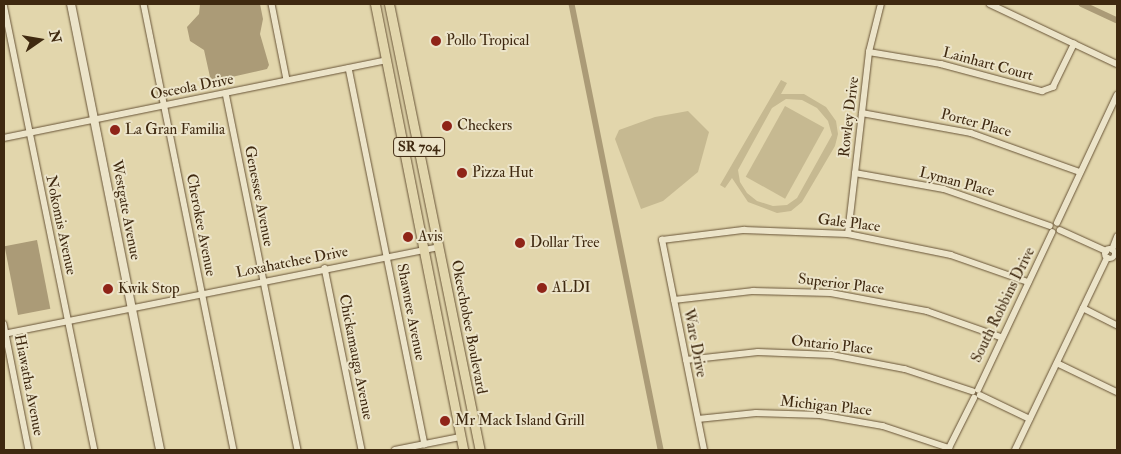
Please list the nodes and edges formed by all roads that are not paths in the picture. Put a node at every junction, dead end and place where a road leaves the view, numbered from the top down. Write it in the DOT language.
graph roads {
  1 [pos="4,4"];
  2 [pos="70,4"];
  3 [pos="144,4"];
  4 [pos="272,4"];
  5 [pos="375,4"];
  6 [pos="389,4"];
  7 [pos="881,4"];
  8 [pos="990,4"];
  9 [pos="1074,44"];
  10 [pos="869,52"];
  11 [pos="386,60"];
  12 [pos="1117,64"];
  13 [pos="349,68"];
  14 [pos="287,80"];
  15 [pos="226,93"];
  16 [pos="1117,95"];
  17 [pos="164,105"];
  18 [pos="862,112"];
  19 [pos="94,120"];
  20 [pos="29,133"];
  21 [pos="4,138"];
  22 [pos="1080,172"];
  23 [pos="855,173"];
  24 [pos="1056,226"];
  25 [pos="848,234"];
  26 [pos="1117,237"];
  27 [pos="662,240"];
  28 [pos="439,247"];
  29 [pos="424,249"];
  30 [pos="1112,253"];
  31 [pos="387,256"];
  32 [pos="326,268"];
  33 [pos="264,281"];
  34 [pos="1028,282"];
  35 [pos="202,294"];
  36 [pos="674,300"];
  37 [pos="132,308"];
  38 [pos="1083,308"];
  39 [pos="68,321"];
  40 [pos="4,324"];
  41 [pos="1117,325"];
  42 [pos="5,333"];
  43 [pos="1002,338"];
  44 [pos="686,360"];
  45 [pos="1057,363"];
  46 [pos="1117,392"];
  47 [pos="976,393"];
  48 [pos="1030,418"];
  49 [pos="698,420"];
  50 [pos="460,437"];
  51 [pos="425,444"];
  52 [pos="948,449"];
  53 [pos="29,450"];
  54 [pos="95,450"];
  55 [pos="160,450"];
  56 [pos="234,450"];
  57 [pos="298,450"];
  58 [pos="362,450"];
  59 [pos="395,450"];
  60 [pos="463,450"];
  61 [pos="480,450"];
  62 [pos="704,450"];
  63 [pos="1015,450"];
  1 -- 20 [label="street, Nokomis Avenue"];
  2 -- 19 [label="street, Westgate Avenue"];
  3 -- 17 [label="street, Cherokee Avenue"];
  4 -- 14 [label="street"];
  5 -- 11 [label="main road, Okeechobee Boulevard / SR 704"];
  6 -- 28 [label="main road, Okeechobee Boulevard / SR 704"];
  7 -- 10 [label="street, Rowley Drive"];
  8 -- 9 [label="street"];
  9 -- 10 [label="street, Lainhart Court"];
  9 -- 12 [label="street"];
  10 -- 18 [label="street, Rowley Drive"];
  11 -- 13 [label="street, Osceola Drive"];
  11 -- 29 [label="main road, Okeechobee Boulevard / SR 704"];
  13 -- 14 [label="street, Osceola Drive"];
  13 -- 31 [label="street, Shawnee Avenue"];
  14 -- 15 [label="street, Osceola Drive"];
  15 -- 17 [label="street, Osceola Drive"];
  15 -- 33 [label="street, Genessee Avenue"];
  16 -- 22 [label="street"];
  17 -- 19 [label="street, Osceola Drive"];
  17 -- 35 [label="street, Cherokee Avenue"];
  18 -- 22 [label="street, Porter Place"];
  18 -- 23 [label="street, Rowley Drive"];
  19 -- 20 [label="street, Osceola Drive"];
  19 -- 37 [label="street, Westgate Avenue"];
  20 -- 21 [label="street, Osceola Drive"];
  20 -- 39 [label="street, Nokomis Avenue"];
  22 -- 24 [label="street"];
  23 -- 24 [label="street, Lyman Place"];
  23 -- 25 [label="street, Rowley Drive"];
  24 -- 30 [label="street, Lyman Place"];
  24 -- 34 [label="street, South Robbins Drive"];
  25 -- 27 [label="street, Gale Place"];
  25 -- 34 [label="street, Gale Place"];
  26 -- 30 [label="street"];
  27 -- 36 [label="street, Ware Drive"];
  28 -- 29 [label="street, Loxahatchee Drive"];
  28 -- 61 [label="main road, Okeechobee Boulevard / SR 704"];
  29 -- 31 [label="street, Loxahatchee Drive"];
  29 -- 50 [label="main road, Okeechobee Boulevard / SR 704"];
  30 -- 38 [label="street"];
  31 -- 32 [label="street, Loxahatchee Drive"];
  31 -- 51 [label="street, Shawnee Avenue"];
  32 -- 33 [label="street, Loxahatchee Drive"];
  32 -- 58 [label="street, Chickamauga Avenue"];
  33 -- 35 [label="street, Loxahatchee Drive"];
  33 -- 57 [label="street, Genessee Avenue"];
  34 -- 43 [label="street, South Robbins Drive"];
  35 -- 37 [label="street, Loxahatchee Drive"];
  35 -- 56 [label="street, Cherokee Avenue"];
  36 -- 43 [label="street, Superior Place"];
  36 -- 44 [label="street, Ware Drive"];
  37 -- 39 [label="street, Loxahatchee Drive"];
  37 -- 55 [label="street, Westgate Avenue"];
  38 -- 41 [label="street"];
  38 -- 45 [label="street"];
  39 -- 42 [label="street, Loxahatchee Drive"];
  39 -- 54 [label="street, Nokomis Avenue"];
  40 -- 42 [label="street, Hiawatha Avenue"];
  42 -- 53 [label="street, Hiawatha Avenue"];
  43 -- 47 [label="street, South Robbins Drive"];
  44 -- 47 [label="street, Ontario Place"];
  44 -- 49 [label="street, Ware Drive"];
  45 -- 46 [label="street"];
  45 -- 48 [label="street"];
  47 -- 48 [label="street, Ontario Place"];
  47 -- 52 [label="street, South Robbins Drive"];
  48 -- 63 [label="street"];
  49 -- 52 [label="street, Michigan Place"];
  49 -- 62 [label="street, Ware Drive"];
  50 -- 51 [label="street"];
  50 -- 60 [label="main road, Okeechobee Boulevard / SR 704"];
  51 -- 59 [label="street"];
}
